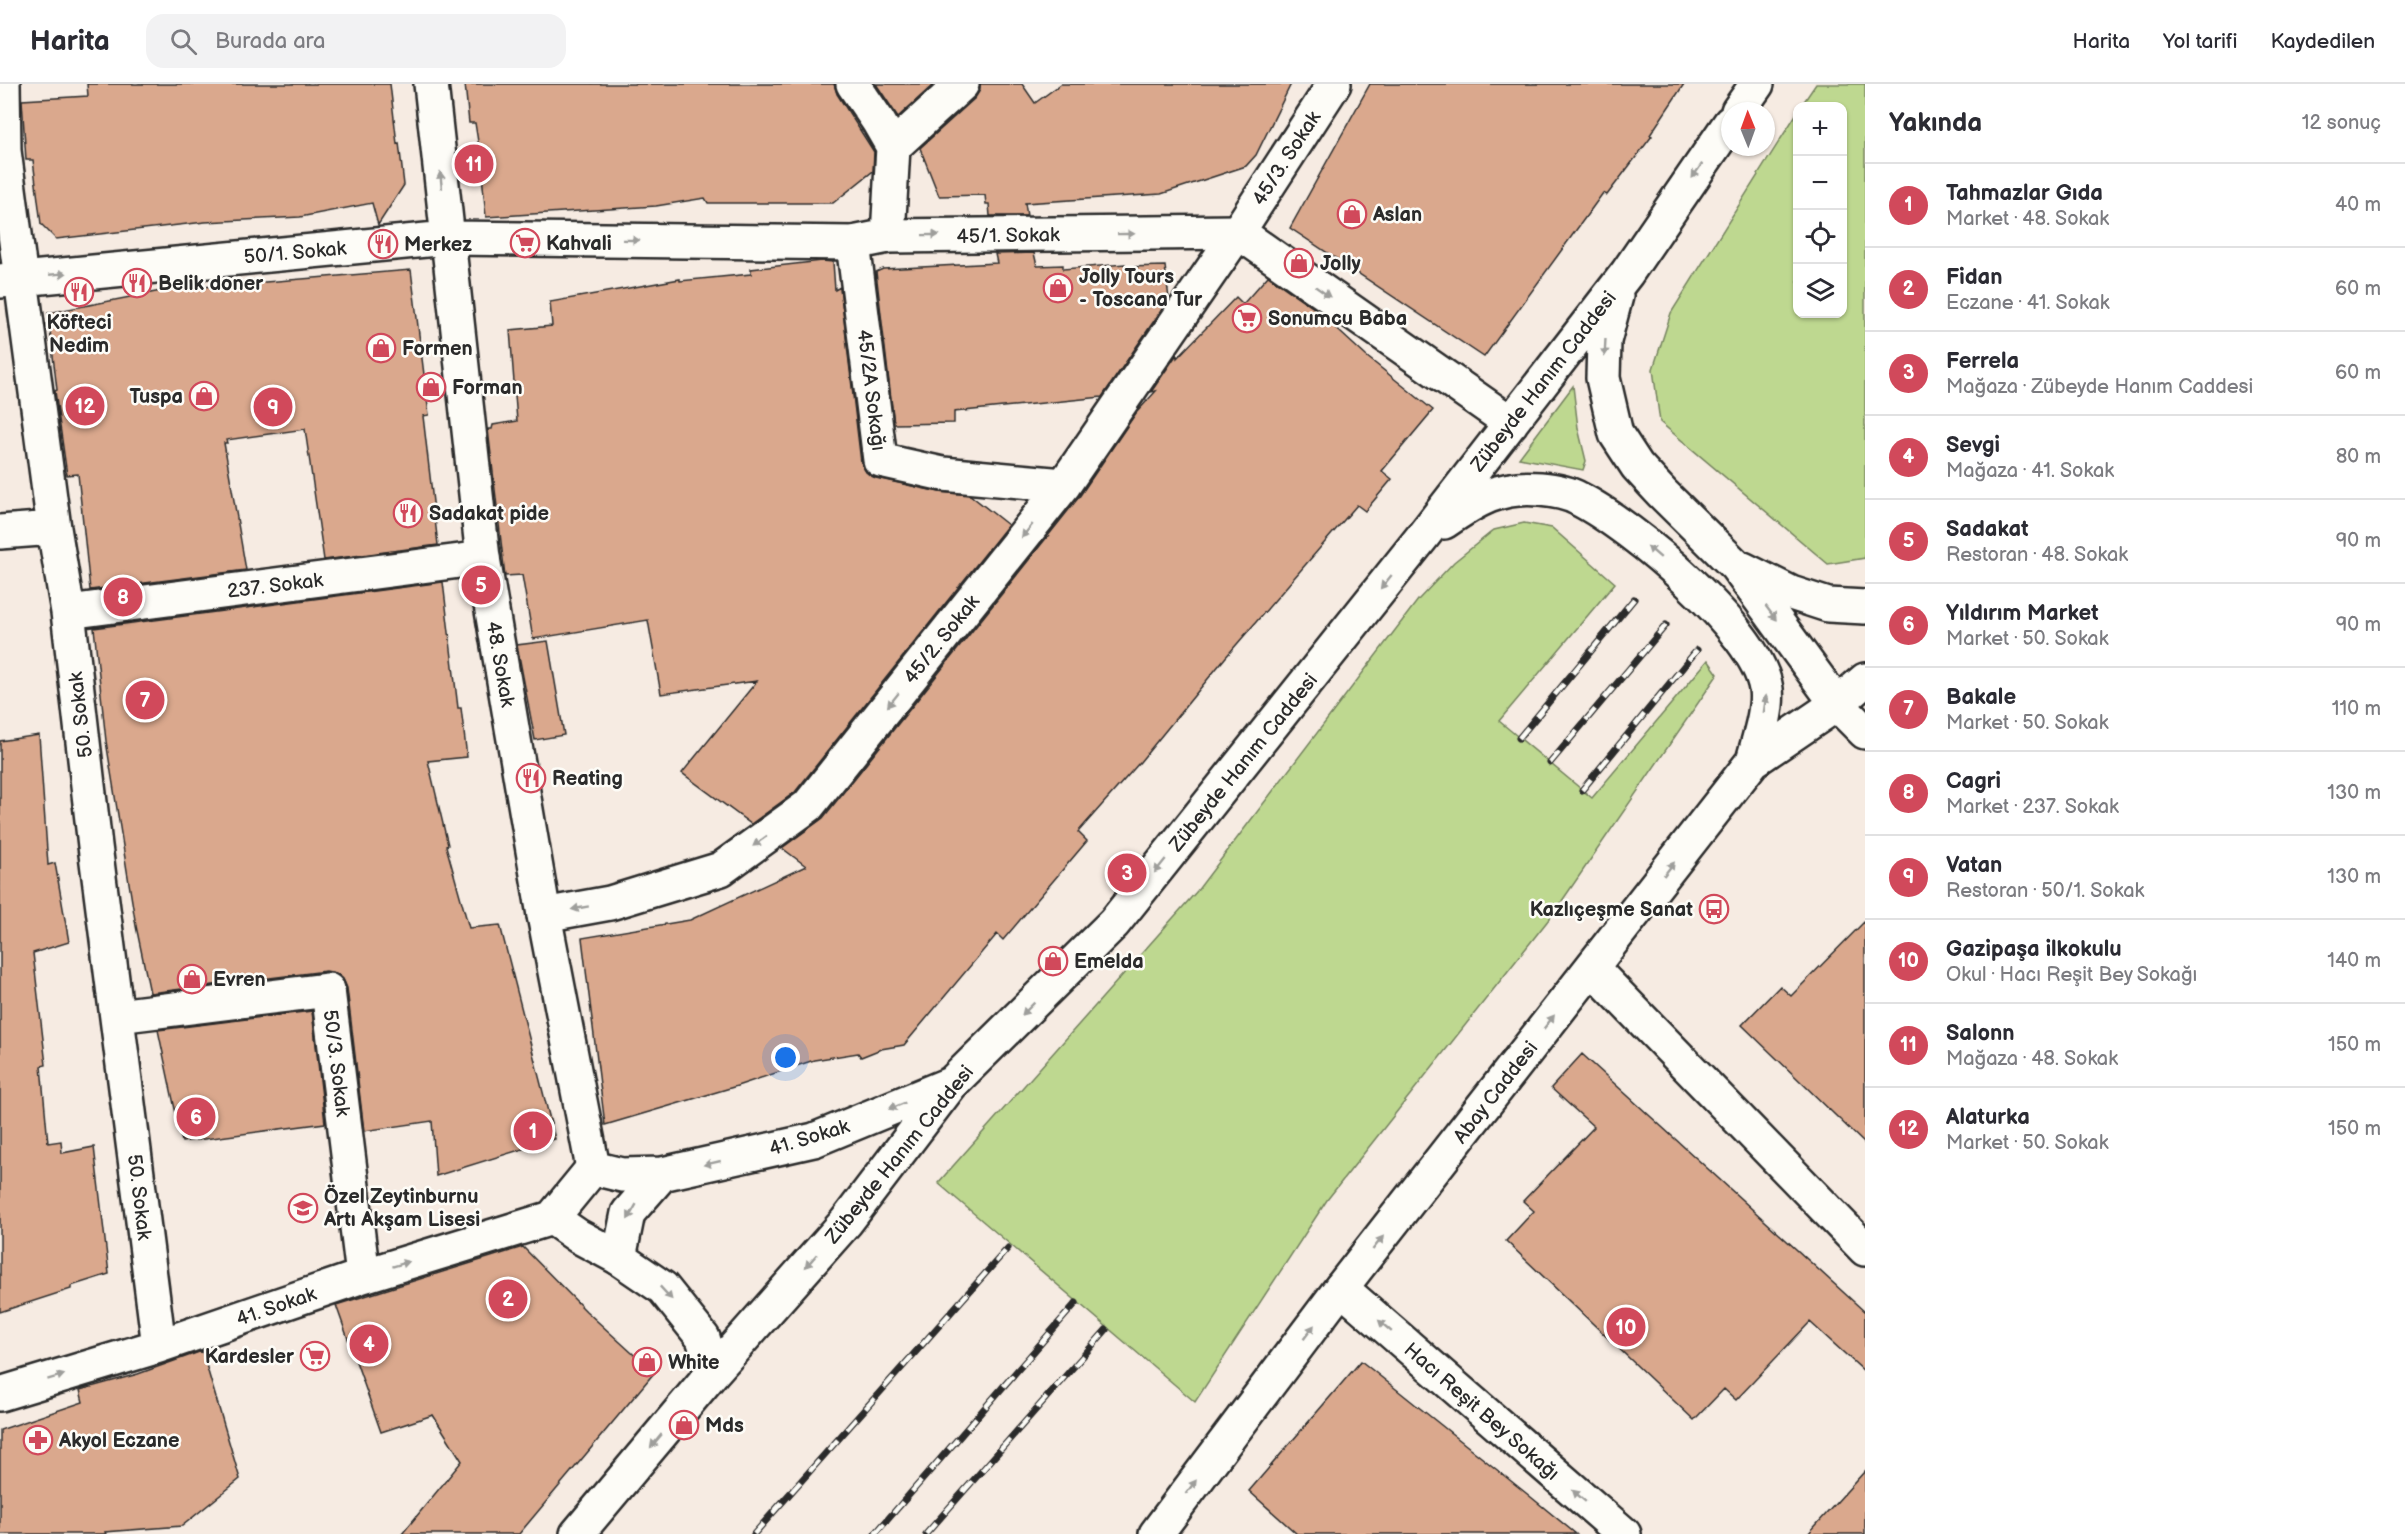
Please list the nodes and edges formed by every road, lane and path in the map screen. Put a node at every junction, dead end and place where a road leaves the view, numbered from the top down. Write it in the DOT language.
graph roads {
  1 [pos="3,84"];
  2 [pos="431,84"];
  3 [pos="853,84"];
  4 [pos="962,84"];
  5 [pos="1334,84"];
  6 [pos="1757,84"];
  7 [pos="1744,102"];
  8 [pos="1721,136"];
  9 [pos="893,147"];
  10 [pos="2,151"];
  11 [pos="1238,232"];
  12 [pos="888,236"];
  13 [pos="447,238"];
  14 [pos="853,243"];
  15 [pos="1627,273"];
  16 [pos="10,279"];
  17 [pos="1511,423"];
  18 [pos="1064,485"];
  19 [pos="54,528"];
  20 [pos="0,532"];
  21 [pos="1423,536"];
  22 [pos="483,558"];
  23 [pos="1736,566"];
  24 [pos="1865,607"];
  25 [pos="68,612"];
  26 [pos="1865,680"];
  27 [pos="1838,704"];
  28 [pos="1865,732"];
  29 [pos="1753,761"];
  30 [pos="543,915"];
  31 [pos="1592,968"];
  32 [pos="117,1016"];
  33 [pos="951,1084"];
  34 [pos="593,1168"];
  35 [pos="662,1174"];
  36 [pos="552,1218"];
  37 [pos="1865,1249"];
  38 [pos="619,1258"];
  39 [pos="363,1276"];
  40 [pos="1341,1288"];
  41 [pos="159,1346"];
  42 [pos="713,1372"];
  43 [pos="0,1394"];
  44 [pos="577,1534"];
  45 [pos="1156,1534"];
  46 [pos="1624,1534"];
  1 -- 10 [label="main road, 50. Sokak"];
  13 -- 2 [label="main road, 48. Sokak, one-way"];
  3 -- 9 [label="main road"];
  4 -- 9 [label="main road"];
  5 -- 11 [label="main road, 45/3. Sokak"];
  6 -- 7 [label="main road"];
  8 -- 15 [label="main road, Zübeyde Hanım Caddesi, one-way"];
  9 -- 12 [label="main road"];
  10 -- 16 [label="main road, 50. Sokak"];
  12 -- 11 [label="main road, 45/1. Sokak, one-way"];
  11 -- 17 [label="main road, one-way"];
  11 -- 18 [label="main road, 45/2. Sokak"];
  12 -- 14 [label="main road, 45/1. Sokak"];
  13 -- 14 [label="main road, 45/1. Sokak, one-way"];
  16 -- 13 [label="main road, 50/1. Sokak, one-way"];
  13 -- 22 [label="main road, 48. Sokak"];
  14 -- 18 [label="main road, 45/2A Sokağı"];
  15 -- 17 [label="main road, Zübeyde Hanım Caddesi"];
  15 -- 23 [label="main road, one-way"];
  16 -- 19 [label="main road, 50. Sokak"];
  17 -- 21 [label="main road, Zübeyde Hanım Caddesi"];
  18 -- 30 [label="main road, 45/2. Sokak, one-way"];
  19 -- 20 [label="main road"];
  19 -- 25 [label="main road, 50. Sokak"];
  29 -- 21 [label="main road, one-way"];
  21 -- 33 [label="main road, Zübeyde Hanım Caddesi, one-way"];
  22 -- 25 [label="main road, 237. Sokak"];
  22 -- 30 [label="main road, 48. Sokak"];
  23 -- 24 [label="main road"];
  23 -- 27 [label="main road, one-way"];
  25 -- 32 [label="main road, 50. Sokak"];
  26 -- 27 [label="main road, Abay Caddesi"];
  27 -- 28 [label="main road"];
  27 -- 29 [label="main road, Abay Caddesi"];
  31 -- 29 [label="main road, Abay Caddesi, one-way"];
  30 -- 34 [label="main road, 48. Sokak"];
  31 -- 37 [label="main road"];
  40 -- 31 [label="main road, Abay Caddesi, one-way"];
  32 -- 39 [label="main road, 50/3. Sokak"];
  32 -- 41 [label="main road, 50. Sokak"];
  33 -- 35 [label="main road, 41. Sokak, one-way"];
  33 -- 42 [label="main road, Zübeyde Hanım Caddesi, one-way"];
  34 -- 35 [label="main road, 41. Sokak"];
  34 -- 36 [label="main road"];
  35 -- 38 [label="main road, one-way"];
  36 -- 38 [label="main road"];
  39 -- 36 [label="main road, 41. Sokak, one-way"];
  38 -- 42 [label="main road, one-way"];
  39 -- 41 [label="main road, 41. Sokak"];
  45 -- 40 [label="main road, Abay Caddesi, one-way"];
  46 -- 40 [label="main road, Hacı Reşit Bey Sokağı, one-way"];
  43 -- 41 [label="main road, 41. Sokak, one-way"];
  42 -- 44 [label="main road, Zübeyde Hanım Caddesi, one-way"];
}
